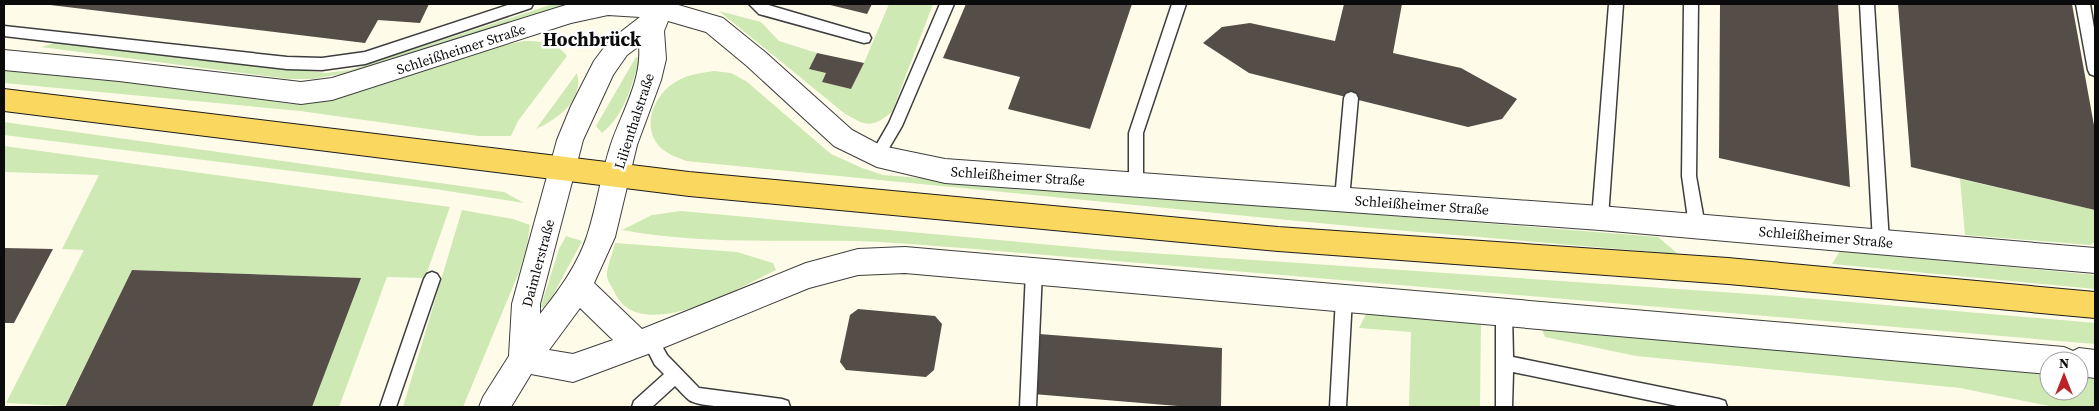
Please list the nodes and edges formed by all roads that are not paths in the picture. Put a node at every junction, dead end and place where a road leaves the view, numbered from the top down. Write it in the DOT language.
graph roads {
  1 [pos="526,4"];
  2 [pos="756,4"];
  3 [pos="947,4"];
  4 [pos="1179,4"];
  5 [pos="1616,4"];
  6 [pos="1691,4"];
  7 [pos="1867,4"];
  8 [pos="2082,4"];
  9 [pos="661,6"];
  10 [pos="4,31"];
  11 [pos="864,38"];
  12 [pos="4,60"];
  13 [pos="2095,70"];
  14 [pos="1351,98"];
  15 [pos="4,100"];
  16 [pos="877,156"];
  17 [pos="562,168"];
  18 [pos="616,175"];
  19 [pos="1136,184"];
  20 [pos="1342,199"];
  21 [pos="1600,218"];
  22 [pos="1697,226"];
  23 [pos="1881,242"];
  24 [pos="2095,260"];
  25 [pos="1034,271"];
  26 [pos="432,279"];
  27 [pos="578,287"];
  28 [pos="1344,298"];
  29 [pos="2095,305"];
  30 [pos="1504,312"];
  31 [pos="644,342"];
  32 [pos="524,359"];
  33 [pos="2039,359"];
  34 [pos="1505,363"];
  35 [pos="675,374"];
  36 [pos="388,407"];
  37 [pos="494,407"];
  38 [pos="640,407"];
  39 [pos="782,407"];
  40 [pos="1028,407"];
  41 [pos="1338,407"];
  42 [pos="1504,407"];
  43 [pos="1719,407"];
  1 -- 10 [label="lane"];
  2 -- 11 [label="lane"];
  3 -- 16 [label="lane"];
  4 -- 19 [label="lane"];
  5 -- 21 [label="lane"];
  6 -- 22 [label="lane"];
  7 -- 23 [label="lane"];
  8 -- 13 [label="lane"];
  9 -- 12 [label="street, Schleißheimer Straße"];
  9 -- 16 [label="street, Schleißheimer Straße"];
  9 -- 17 [label="street"];
  9 -- 18 [label="street, Lilienthalstraße"];
  14 -- 20 [label="lane"];
  15 -- 17 [label="main road"];
  16 -- 19 [label="street, Schleißheimer Straße"];
  17 -- 18 [label="main road"];
  17 -- 32 [label="street, Daimlerstraße"];
  18 -- 27 [label="street, Daimlerstraße"];
  18 -- 29 [label="main road"];
  19 -- 20 [label="street, Schleißheimer Straße"];
  20 -- 21 [label="street, Schleißheimer Straße"];
  21 -- 22 [label="street, Schleißheimer Straße"];
  22 -- 23 [label="street, Schleißheimer Straße"];
  23 -- 24 [label="street, Schleißheimer Straße"];
  25 -- 28 [label="street"];
  25 -- 31 [label="street"];
  25 -- 40 [label="lane"];
  26 -- 36 [label="lane"];
  27 -- 31 [label="street"];
  27 -- 32 [label="street, Daimlerstraße"];
  28 -- 30 [label="street"];
  28 -- 41 [label="lane"];
  30 -- 33 [label="street"];
  30 -- 34 [label="lane"];
  31 -- 32 [label="street"];
  31 -- 35 [label="lane"];
  32 -- 37 [label="street, Daimlerstraße"];
  34 -- 42 [label="lane"];
  34 -- 43 [label="lane"];
  35 -- 38 [label="lane"];
  35 -- 39 [label="lane"];
}
